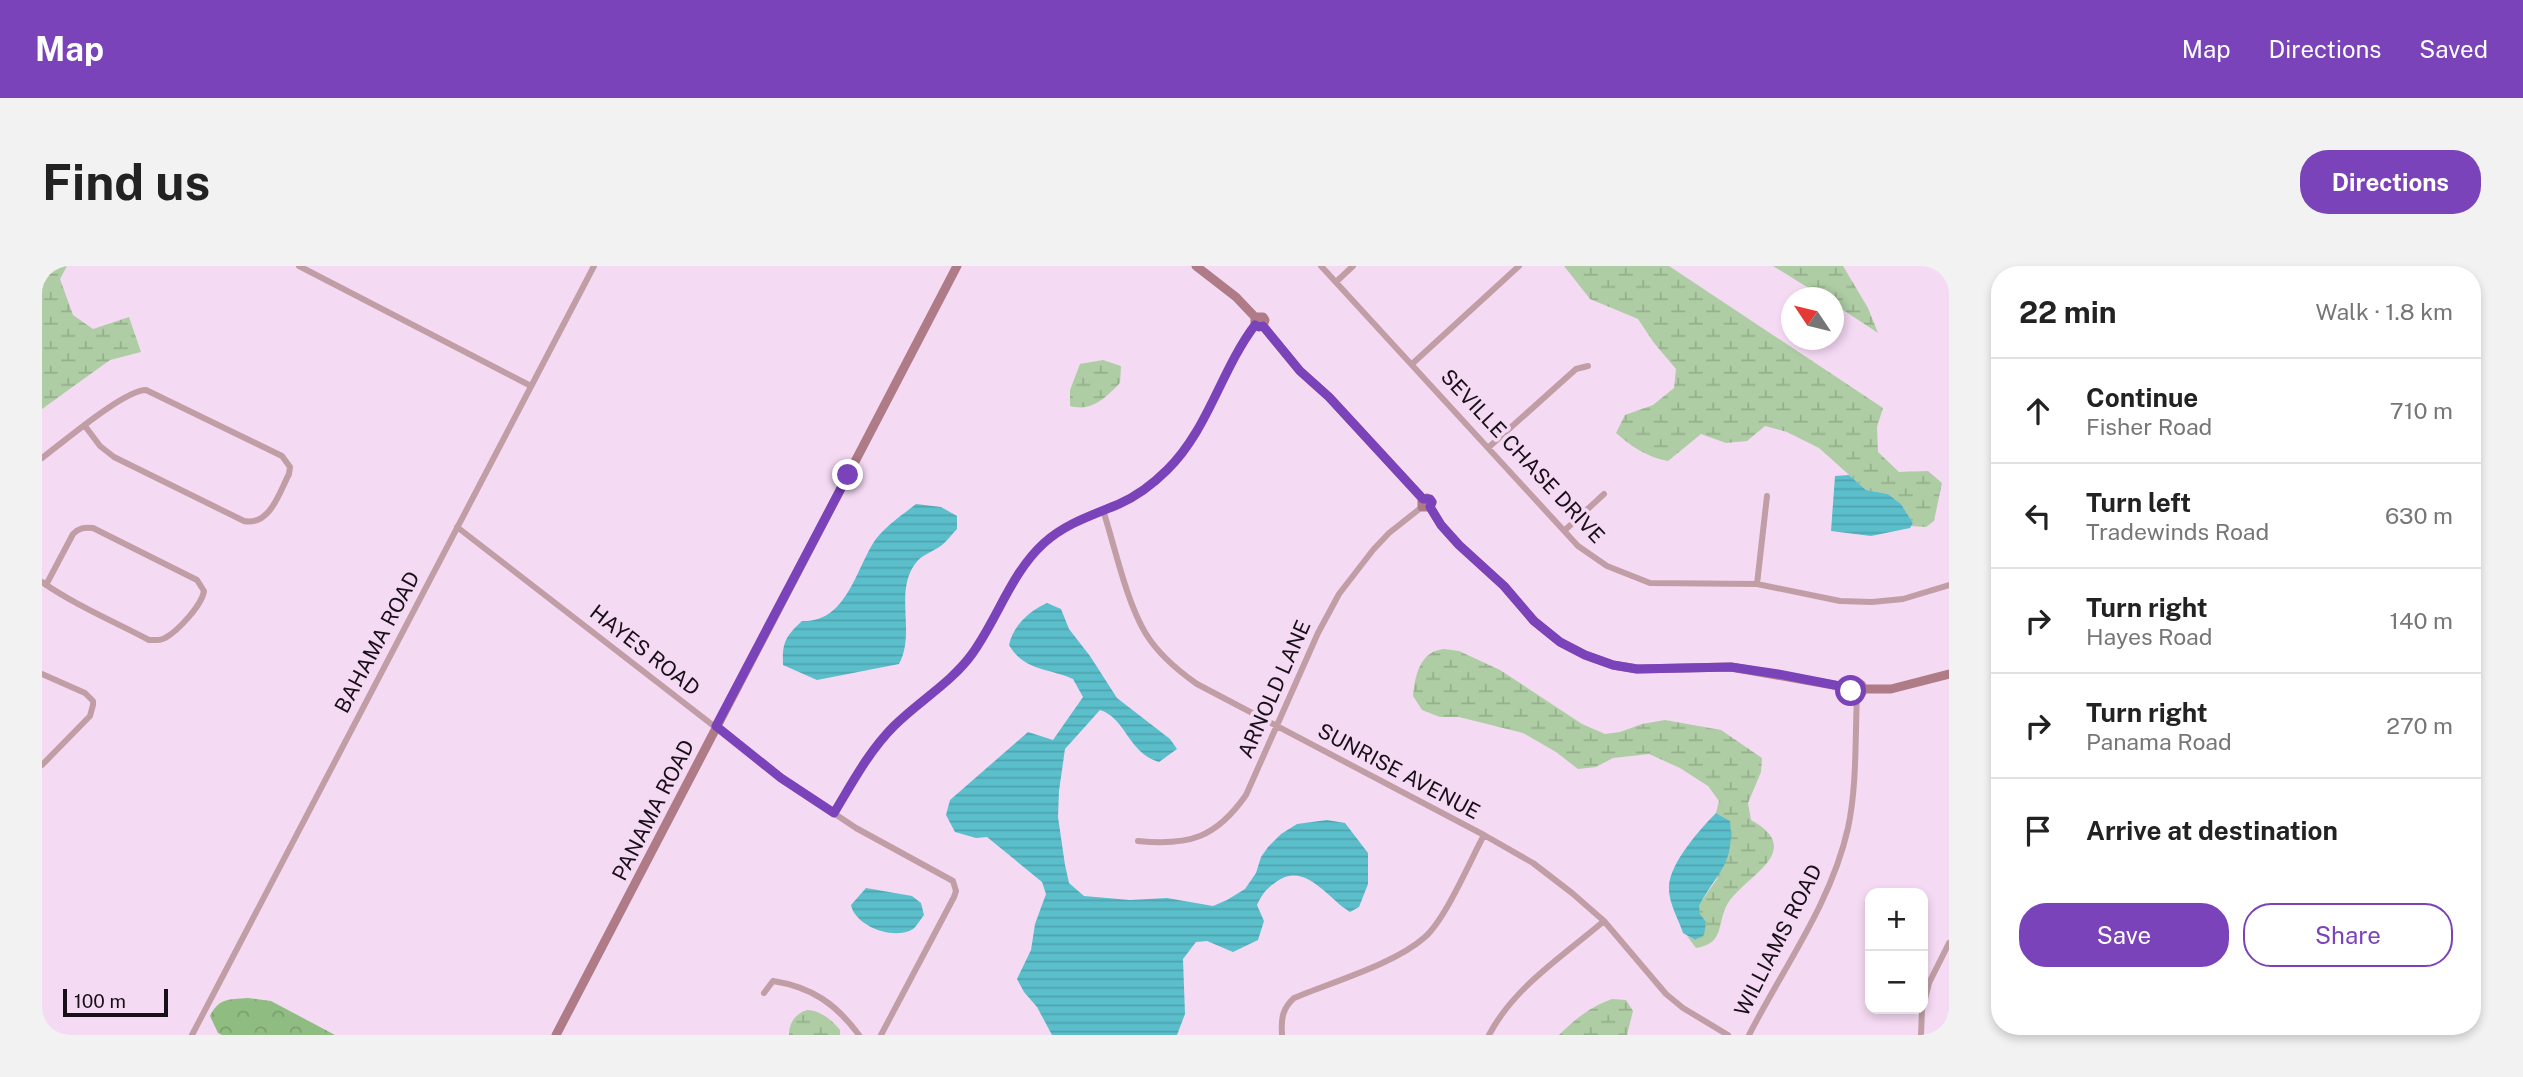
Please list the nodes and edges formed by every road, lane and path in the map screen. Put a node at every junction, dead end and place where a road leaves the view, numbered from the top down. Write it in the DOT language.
graph roads {
  1 [pos="299,266"];
  2 [pos="321,266"];
  3 [pos="594,266"];
  4 [pos="957,266"];
  5 [pos="1196,266"];
  6 [pos="1321,266"];
  7 [pos="1353,266"];
  8 [pos="1519,266"];
  9 [pos="316,274"];
  10 [pos="1336,282"];
  11 [pos="1258,322"];
  12 [pos="1412,364"];
  13 [pos="1588,366"];
  14 [pos="531,386"];
  15 [pos="85,425"];
  16 [pos="1489,447"];
  17 [pos="42,458"];
  18 [pos="1604,494"];
  19 [pos="1767,496"];
  20 [pos="1425,504"];
  21 [pos="1103,510"];
  22 [pos="457,527"];
  23 [pos="1564,531"];
  24 [pos="44,584"];
  25 [pos="1757,584"];
  26 [pos="1949,585"];
  27 [pos="42,674"];
  28 [pos="1949,674"];
  29 [pos="1857,691"];
  30 [pos="716,726"];
  31 [pos="1276,727"];
  32 [pos="42,765"];
  33 [pos="834,813"];
  34 [pos="1484,835"];
  35 [pos="1138,841"];
  36 [pos="1604,921"];
  37 [pos="1949,943"];
  38 [pos="1928,986"];
  39 [pos="764,993"];
  40 [pos="1923,1014"];
  41 [pos="191,1035"];
  42 [pos="556,1035"];
  43 [pos="859,1035"];
  44 [pos="881,1035"];
  45 [pos="1282,1035"];
  46 [pos="1489,1035"];
  47 [pos="1728,1035"];
  48 [pos="1749,1035"];
  49 [pos="1921,1035"];
  1 -- 9 [label="street"];
  2 -- 9 [label="street"];
  3 -- 14 [label="street, BAHAMA ROAD"];
  4 -- 30 [label="street, PANAMA ROAD"];
  5 -- 11 [label="street"];
  6 -- 10 [label="street, SEVILLE CHASE DRIVE"];
  7 -- 10 [label="street"];
  8 -- 12 [label="street"];
  9 -- 14 [label="street"];
  10 -- 12 [label="street, SEVILLE CHASE DRIVE"];
  11 -- 20 [label="street"];
  11 -- 21 [label="street"];
  12 -- 16 [label="street, SEVILLE CHASE DRIVE"];
  13 -- 16 [label="street"];
  14 -- 22 [label="street, BAHAMA ROAD"];
  15 -- 15 [label="street"];
  15 -- 17 [label="street"];
  16 -- 23 [label="street, SEVILLE CHASE DRIVE"];
  18 -- 23 [label="street"];
  19 -- 25 [label="street"];
  20 -- 29 [label="street"];
  20 -- 31 [label="street, ARNOLD LANE"];
  21 -- 31 [label="street, SUNRISE AVENUE"];
  21 -- 33 [label="street"];
  22 -- 30 [label="street, HAYES ROAD"];
  22 -- 41 [label="street, BAHAMA ROAD"];
  23 -- 25 [label="street, SEVILLE CHASE DRIVE"];
  24 -- 24 [label="street"];
  25 -- 26 [label="street, SEVILLE CHASE DRIVE"];
  27 -- 32 [label="street"];
  28 -- 29 [label="street"];
  29 -- 48 [label="street, WILLIAMS ROAD"];
  30 -- 33 [label="street, HAYES ROAD"];
  30 -- 42 [label="street, PANAMA ROAD"];
  31 -- 34 [label="street, SUNRISE AVENUE"];
  31 -- 35 [label="street, ARNOLD LANE"];
  33 -- 44 [label="street, HAYES ROAD"];
  34 -- 36 [label="street, SUNRISE AVENUE"];
  34 -- 45 [label="street"];
  36 -- 46 [label="street"];
  36 -- 47 [label="street, SUNRISE AVENUE"];
  37 -- 38 [label="street"];
  39 -- 43 [label="street"];
  40 -- 49 [label="street"];
}
